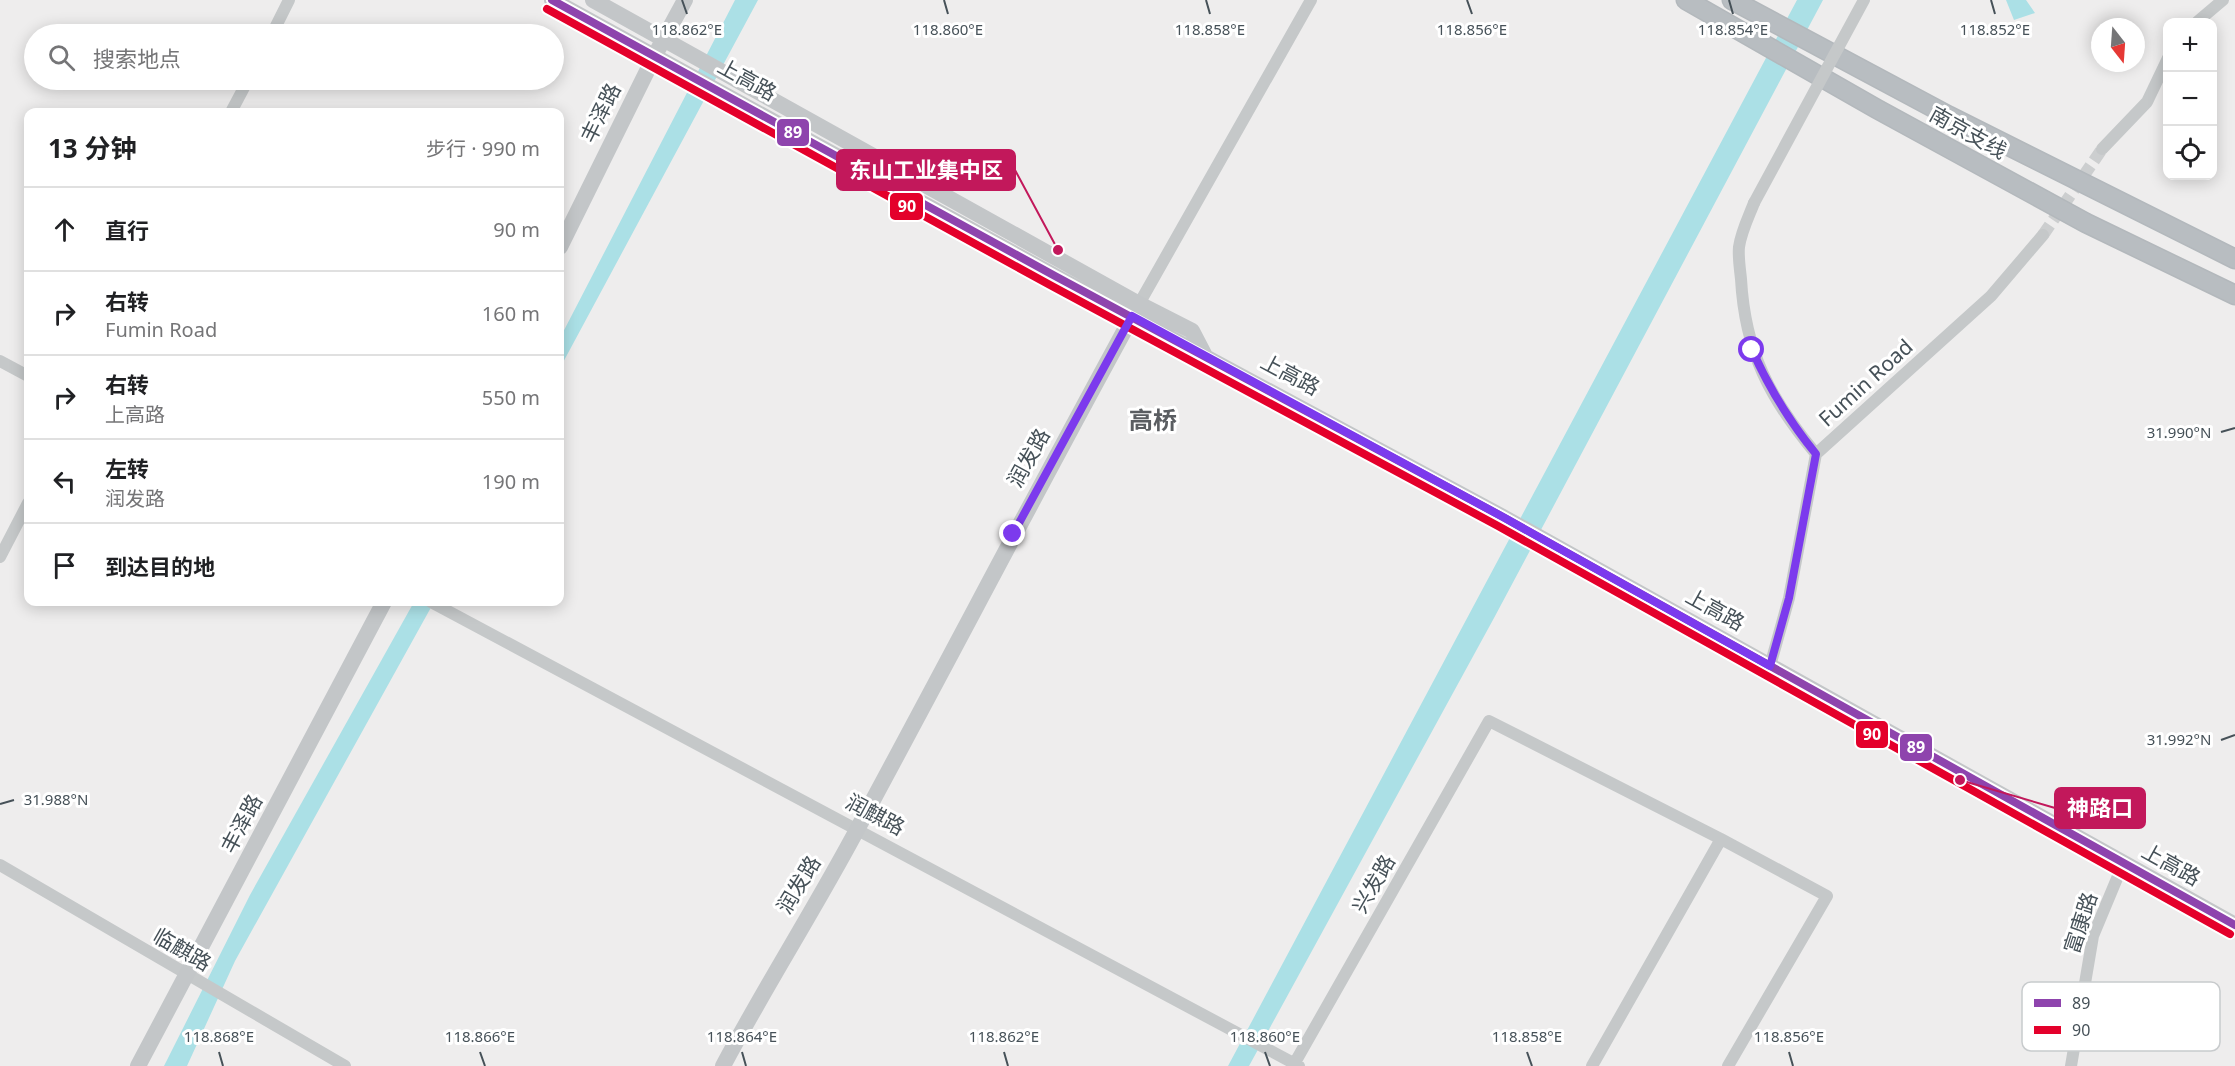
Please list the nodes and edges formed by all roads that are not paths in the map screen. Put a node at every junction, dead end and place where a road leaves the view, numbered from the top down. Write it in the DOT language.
graph roads {
  1 [pos="289,0"];
  2 [pos="552,0"];
  3 [pos="592,0"];
  4 [pos="685,0"];
  5 [pos="1311,0"];
  6 [pos="1686,0"];
  7 [pos="1732,0"];
  8 [pos="1864,0"];
  9 [pos="2223,0"];
  10 [pos="2202,18"];
  11 [pos="277,24"];
  12 [pos="664,38"];
  13 [pos="655,55"];
  14 [pos="2163,68"];
  15 [pos="243,90"];
  16 [pos="233,108"];
  17 [pos="2103,149"];
  18 [pos="2043,235"];
  19 [pos="564,240"];
  20 [pos="2235,259"];
  21 [pos="2235,295"];
  22 [pos="1136,310"];
  23 [pos="0,361"];
  24 [pos="24,374"];
  25 [pos="1816,454"];
  26 [pos="24,511"];
  27 [pos="0,557"];
  28 [pos="382,606"];
  29 [pos="439,606"];
  30 [pos="1770,666"];
  31 [pos="858,828"];
  32 [pos="1721,839"];
  33 [pos="0,864"];
  34 [pos="2123,864"];
  35 [pos="2235,925"];
  36 [pos="187,976"];
  37 [pos="2085,982"];
  38 [pos="2074,1051"];
  39 [pos="1295,1065"];
  40 [pos="138,1066"];
  41 [pos="345,1066"];
  42 [pos="723,1066"];
  43 [pos="1592,1066"];
  44 [pos="1728,1066"];
  45 [pos="2071,1066"];
  1 -- 11 [label="street"];
  2 -- 13 [label="main road, 上高路"];
  3 -- 12 [label="main road, 上高路"];
  4 -- 12 [label="main road, 丰泽路"];
  5 -- 22 [label="street, 润发路"];
  6 -- 21 [label="highway, 南京支线"];
  7 -- 20 [label="highway, 南京支线"];
  8 -- 25 [label="street, bridge"];
  9 -- 10 [label="street"];
  12 -- 13 [label="main road, 丰泽路"];
  12 -- 22 [label="main road, 上高路"];
  13 -- 19 [label="main road, 丰泽路"];
  13 -- 22 [label="main road, 上高路"];
  14 -- 17 [label="street"];
  15 -- 16 [label="street"];
  18 -- 25 [label="street, Fumin Road"];
  22 -- 30 [label="main road, 上高路"];
  22 -- 31 [label="main road, 润发路"];
  23 -- 24 [label="street"];
  25 -- 30 [label="street, Fumin Road"];
  26 -- 27 [label="street"];
  28 -- 36 [label="main road, 丰泽路"];
  29 -- 31 [label="street, 润麒路"];
  30 -- 34 [label="main road, 上高路"];
  31 -- 39 [label="street, 润麒路"];
  31 -- 42 [label="main road, 润发路"];
  32 -- 39 [label="street, 兴发路"];
  32 -- 43 [label="street"];
  32 -- 44 [label="street"];
  33 -- 36 [label="street, 临麒路"];
  34 -- 35 [label="main road, 上高路"];
  34 -- 37 [label="street, 富康路"];
  36 -- 40 [label="main road, 丰泽路"];
  36 -- 41 [label="street, 临麒路"];
  38 -- 45 [label="street, 富康路"];
}
